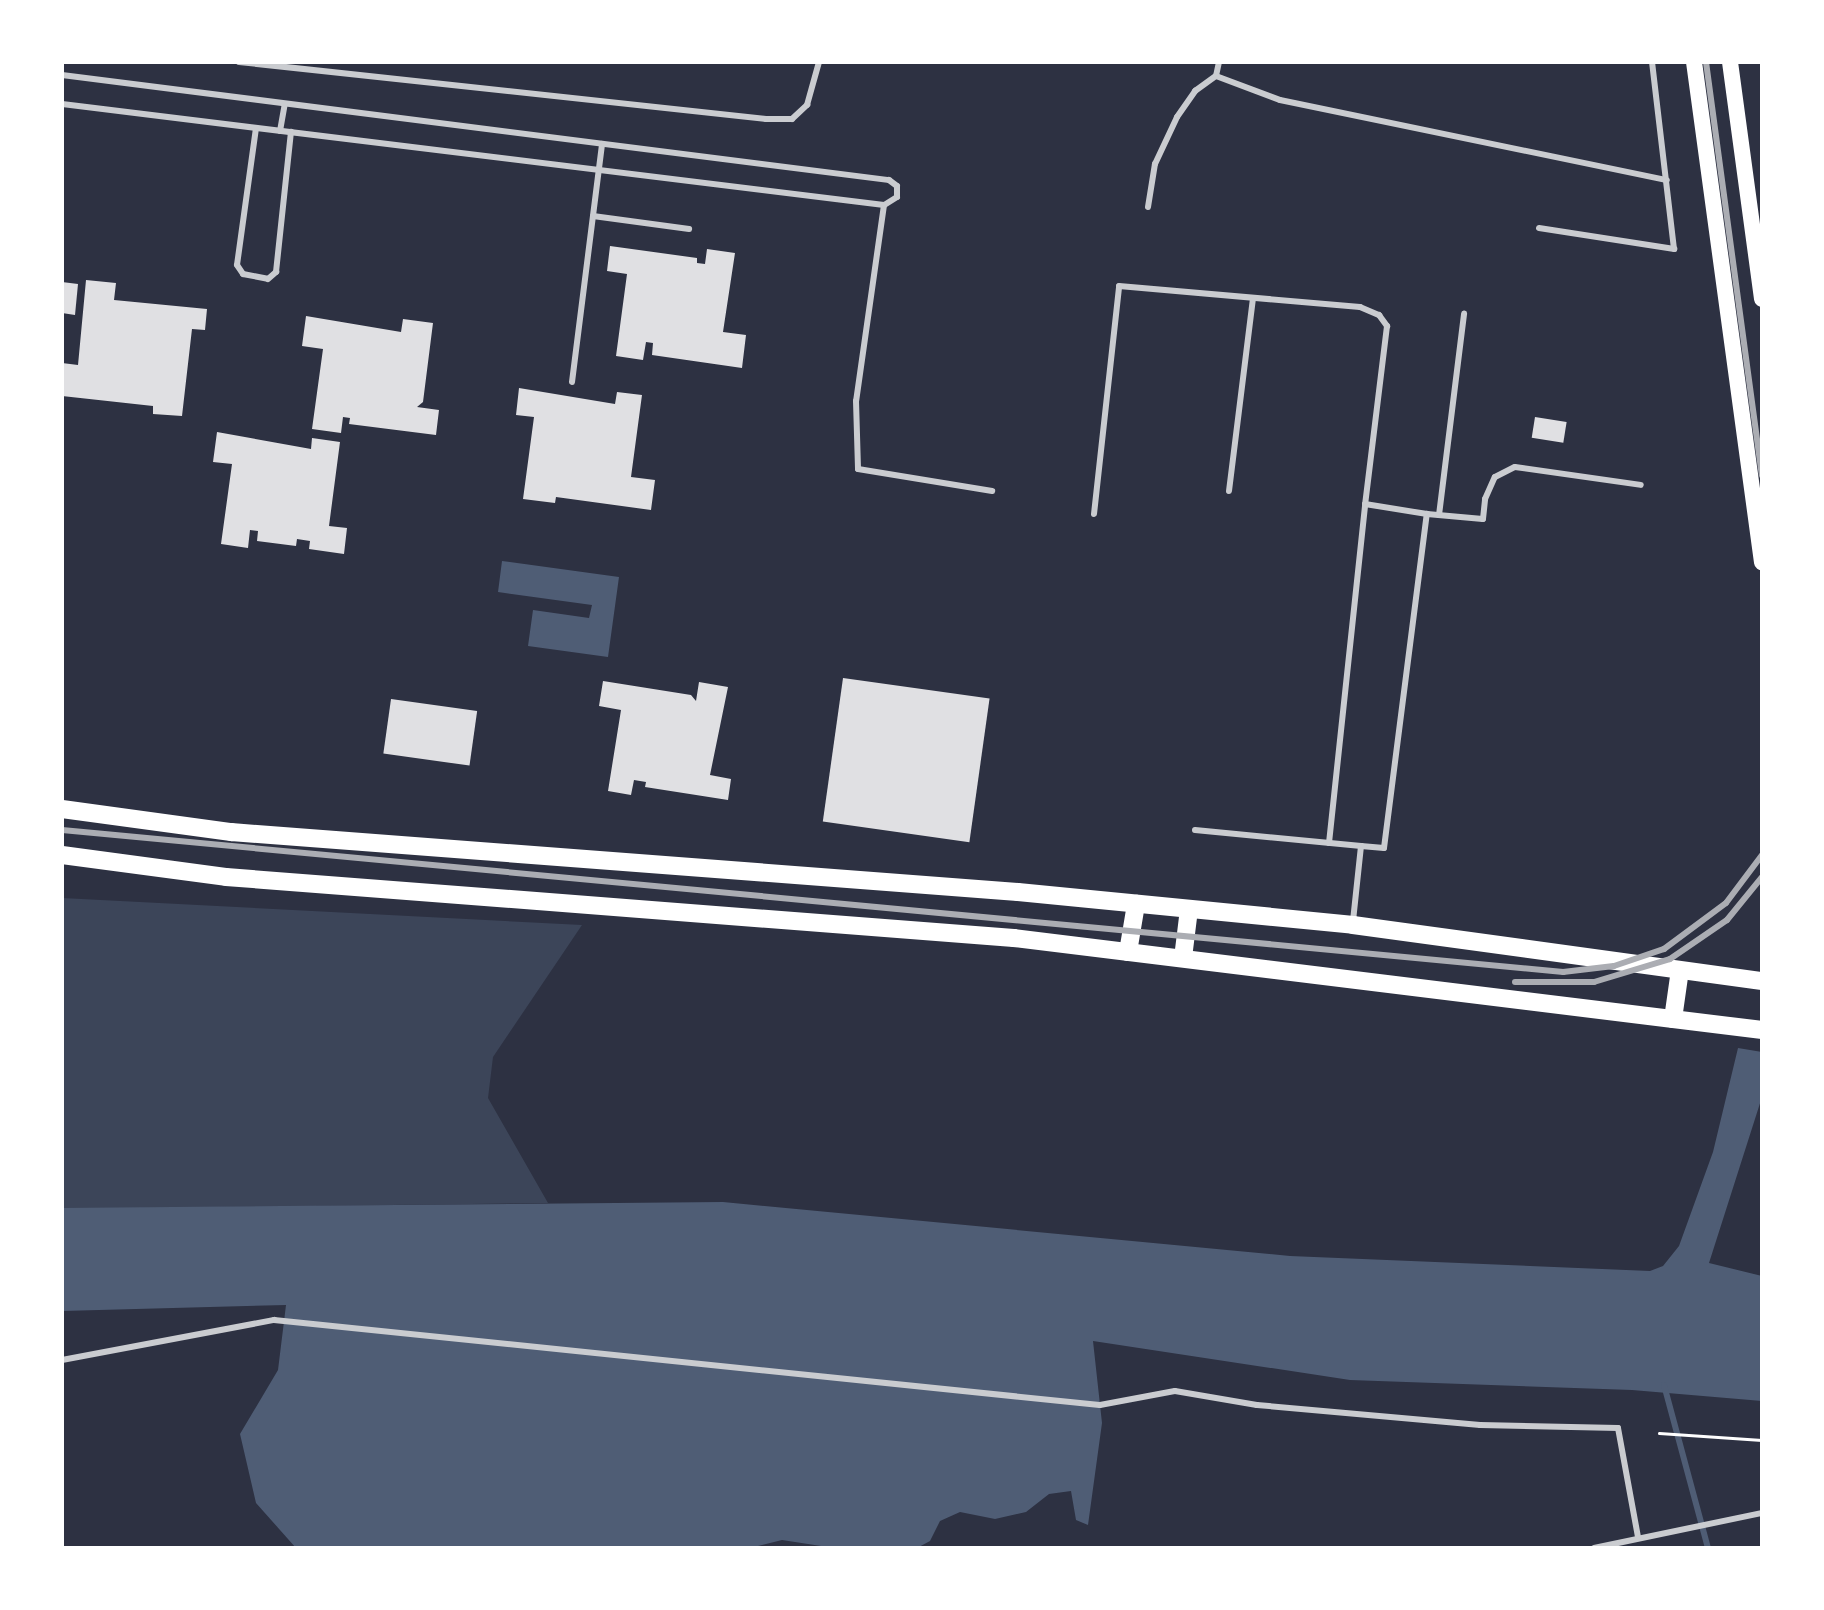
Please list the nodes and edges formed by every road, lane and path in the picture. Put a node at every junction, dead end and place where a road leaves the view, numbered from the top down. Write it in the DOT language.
graph roads {
  1 [pos="239,62"];
  2 [pos="819,62"];
  3 [pos="1219,62"];
  4 [pos="1652,62"];
  5 [pos="1694,62"];
  6 [pos="1730,62"];
  7 [pos="62,75"];
  8 [pos="1216,76"];
  9 [pos="62,104"];
  10 [pos="285,104"];
  11 [pos="256,128"];
  12 [pos="280,131"];
  13 [pos="291,132"];
  14 [pos="602,144"];
  15 [pos="599,170"];
  16 [pos="1667,180"];
  17 [pos="884,205"];
  18 [pos="1148,207"];
  19 [pos="593,216"];
  20 [pos="1539,228"];
  21 [pos="689,229"];
  22 [pos="1253,298"];
  23 [pos="1762,299"];
  24 [pos="1464,314"];
  25 [pos="572,382"];
  26 [pos="1641,485"];
  27 [pos="992,491"];
  28 [pos="1229,491"];
  29 [pos="1365,504"];
  30 [pos="1094,514"];
  31 [pos="1427,514"];
  32 [pos="1439,515"];
  33 [pos="1762,562"];
  34 [pos="62,809"];
  35 [pos="1195,830"];
  36 [pos="1329,843"];
  37 [pos="1361,846"];
  38 [pos="62,855"];
  39 [pos="1136,904"];
  40 [pos="1189,909"];
  41 [pos="1353,925"];
  42 [pos="1128,952"];
  43 [pos="1183,958"];
  44 [pos="1680,970"];
  45 [pos="1762,981"];
  46 [pos="1673,1019"];
  47 [pos="1762,1030"];
  48 [pos="62,1360"];
  49 [pos="1659,1433"];
  50 [pos="1762,1440"];
  51 [pos="1762,1513"];
  52 [pos="1638,1537"];
  53 [pos="1594,1548"];
  1 -- 2 [label="lane"];
  3 -- 8 [label="lane"];
  4 -- 16 [label="lane"];
  5 -- 33 [label="main road"];
  6 -- 23 [label="main road"];
  7 -- 10 [label="lane"];
  8 -- 16 [label="lane"];
  8 -- 18 [label="lane"];
  9 -- 11 [label="lane"];
  10 -- 12 [label="lane"];
  10 -- 14 [label="lane"];
  11 -- 12 [label="lane"];
  11 -- 13 [label="lane"];
  12 -- 13 [label="lane"];
  13 -- 15 [label="lane"];
  14 -- 15 [label="lane"];
  14 -- 17 [label="lane"];
  15 -- 17 [label="lane"];
  15 -- 19 [label="lane"];
  16 -- 20 [label="lane"];
  17 -- 27 [label="lane"];
  19 -- 21 [label="lane"];
  19 -- 25 [label="lane"];
  22 -- 28 [label="lane"];
  22 -- 29 [label="lane"];
  22 -- 30 [label="lane"];
  24 -- 32 [label="lane"];
  26 -- 32 [label="lane"];
  29 -- 31 [label="lane"];
  29 -- 36 [label="lane"];
  31 -- 32 [label="lane"];
  31 -- 37 [label="lane"];
  34 -- 39 [label="main road"];
  35 -- 36 [label="lane"];
  36 -- 37 [label="lane"];
  37 -- 41 [label="lane"];
  38 -- 42 [label="main road"];
  39 -- 40 [label="main road"];
  39 -- 42 [label="main road"];
  40 -- 41 [label="main road"];
  40 -- 43 [label="main road"];
  41 -- 44 [label="main road"];
  42 -- 43 [label="main road"];
  43 -- 46 [label="main road"];
  44 -- 45 [label="main road"];
  44 -- 46 [label="main road"];
  46 -- 47 [label="main road"];
  48 -- 52 [label="lane"];
  49 -- 50 [label="path"];
  51 -- 52 [label="lane"];
  52 -- 53 [label="lane"];
}
